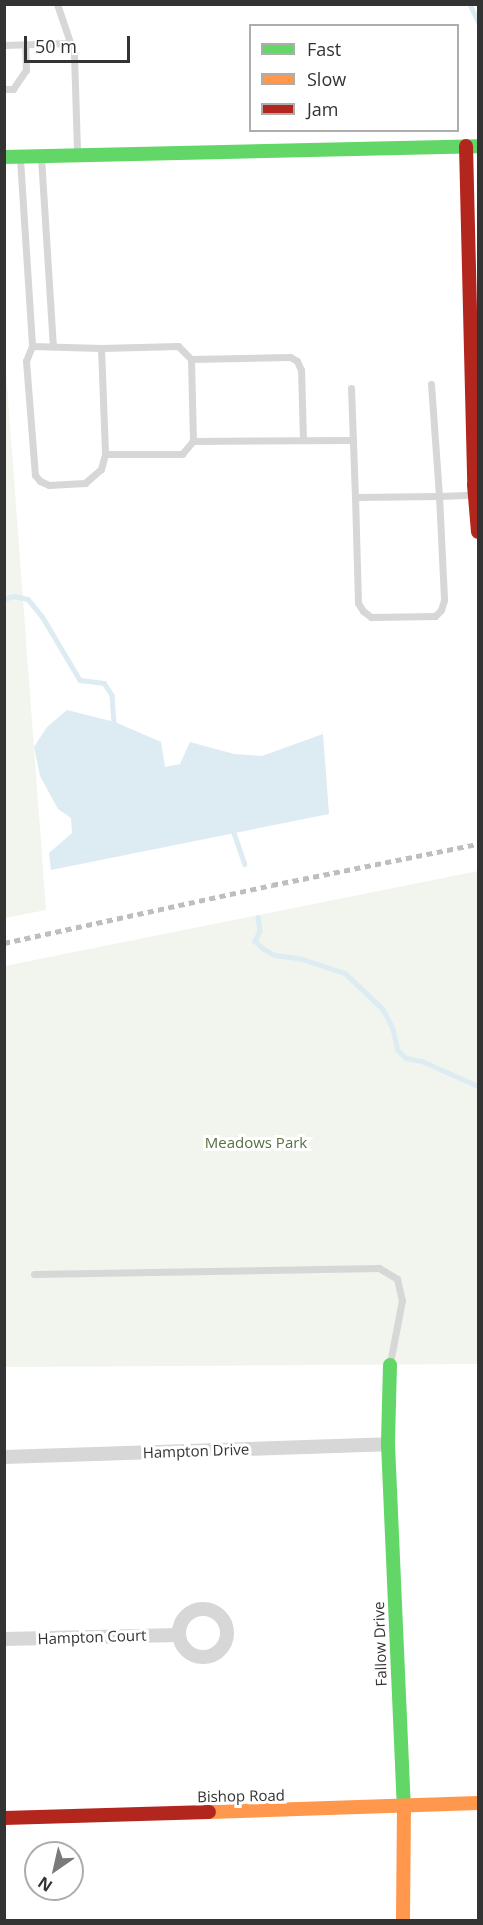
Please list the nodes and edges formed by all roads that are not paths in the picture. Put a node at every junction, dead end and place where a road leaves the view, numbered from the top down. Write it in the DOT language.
graph roads {
  1 [pos="57,4"];
  2 [pos="70,43"];
  3 [pos="25,44"];
  4 [pos="4,45"];
  5 [pos="4,89"];
  6 [pos="472,146"];
  7 [pos="78,155"];
  8 [pos="20,156"];
  9 [pos="41,156"];
  10 [pos="4,157"];
  11 [pos="473,243"];
  12 [pos="32,346"];
  13 [pos="53,346"];
  14 [pos="101,348"];
  15 [pos="190,359"];
  16 [pos="475,370"];
  17 [pos="432,384"];
  18 [pos="351,388"];
  19 [pos="353,440"];
  20 [pos="193,441"];
  21 [pos="303,441"];
  22 [pos="105,454"];
  23 [pos="477,495"];
  24 [pos="439,496"];
  25 [pos="355,497"];
  26 [pos="478,531"];
  27 [pos="34,1274"];
  28 [pos="390,1365"];
  29 [pos="388,1444"];
  30 [pos="4,1457"];
  31 [pos="179,1635"];
  32 [pos="4,1639"];
  33 [pos="478,1803"];
  34 [pos="404,1805"];
  35 [pos="4,1818"];
  36 [pos="403,1920"];
  1 -- 2 [label="lane"];
  2 -- 3 [label="lane"];
  2 -- 7 [label="lane"];
  3 -- 4 [label="lane"];
  3 -- 5 [label="lane"];
  6 -- 7 [label="street"];
  6 -- 11 [label="street"];
  7 -- 9 [label="street"];
  8 -- 9 [label="street"];
  8 -- 10 [label="street"];
  8 -- 12 [label="lane"];
  9 -- 13 [label="lane"];
  11 -- 16 [label="street"];
  12 -- 13 [label="lane"];
  12 -- 22 [label="lane"];
  13 -- 14 [label="lane"];
  14 -- 15 [label="lane"];
  14 -- 22 [label="lane"];
  15 -- 20 [label="lane"];
  15 -- 21 [label="lane"];
  16 -- 23 [label="street"];
  17 -- 24 [label="lane"];
  18 -- 19 [label="lane"];
  19 -- 21 [label="lane"];
  19 -- 25 [label="lane"];
  20 -- 21 [label="lane"];
  20 -- 22 [label="lane"];
  23 -- 24 [label="lane"];
  23 -- 26 [label="street"];
  24 -- 25 [label="lane"];
  24 -- 25 [label="lane"];
  27 -- 28 [label="lane"];
  28 -- 29 [label="street, Fallow Drive"];
  29 -- 30 [label="street, Hampton Drive"];
  29 -- 34 [label="street, Fallow Drive"];
  31 -- 32 [label="street, Hampton Court"];
  33 -- 34 [label="street, Bishop Road"];
  34 -- 35 [label="street, Bishop Road"];
  34 -- 36 [label="street, Fallow Drive"];
}
